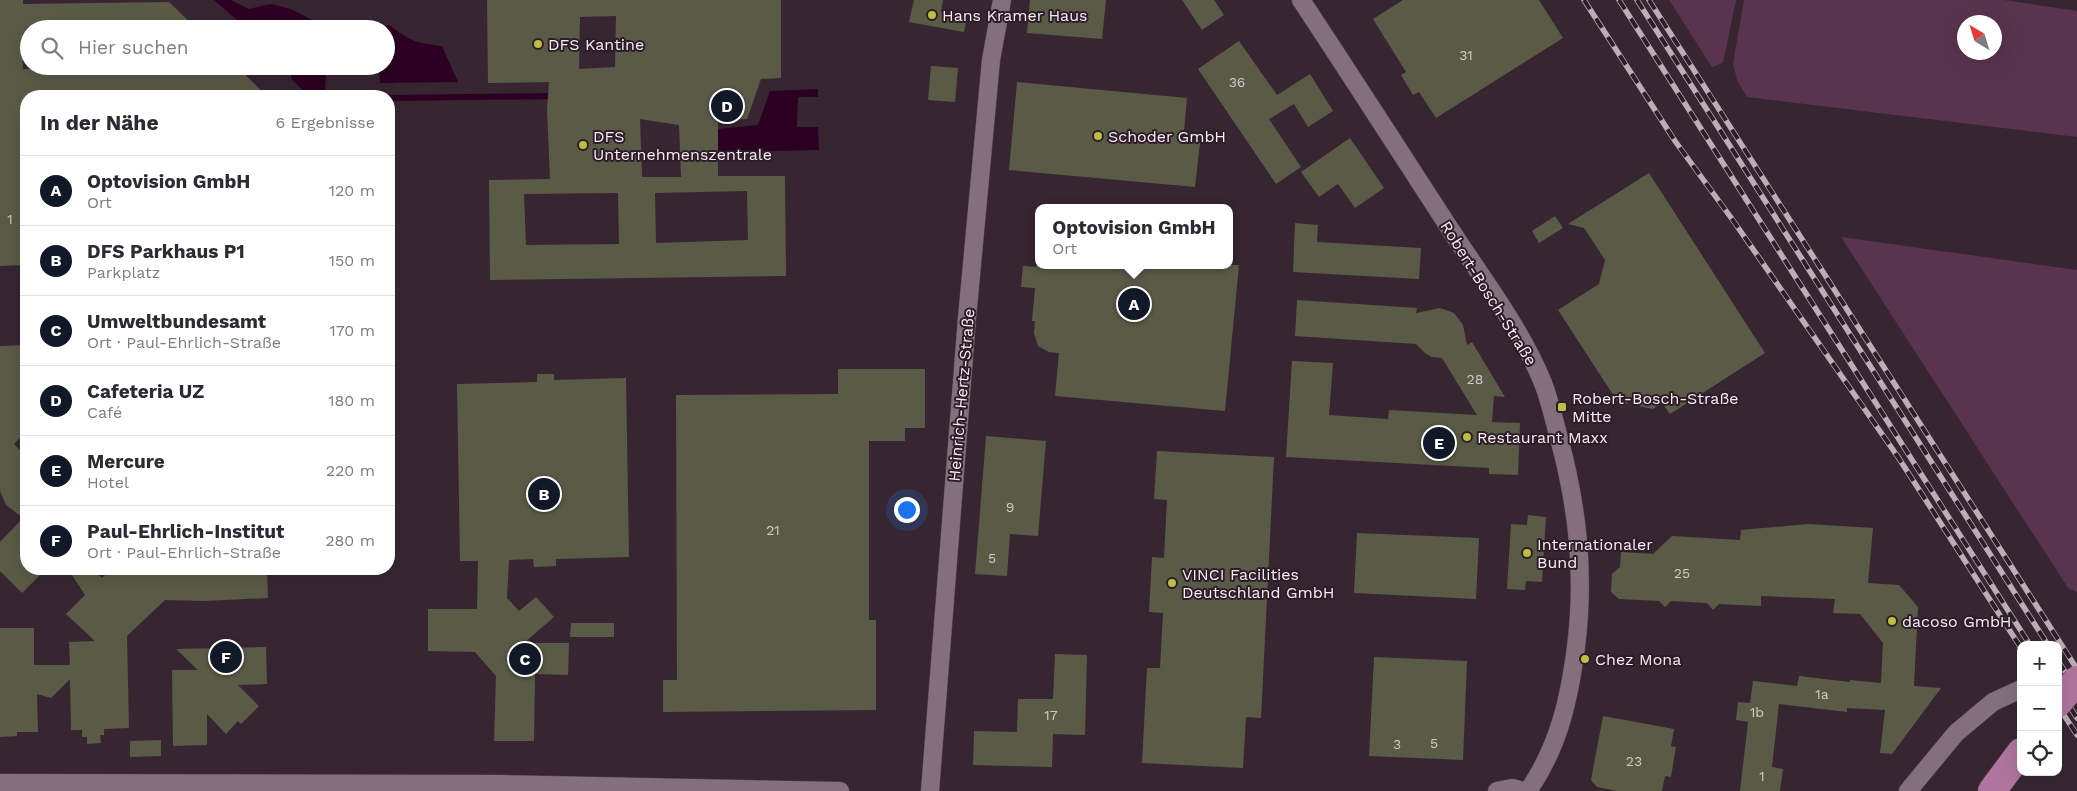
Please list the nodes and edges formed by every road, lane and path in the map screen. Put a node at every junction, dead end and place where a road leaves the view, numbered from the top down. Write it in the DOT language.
graph roads {
  1 [pos="1002,0"];
  2 [pos="1301,0"];
  3 [pos="2077,680"];
  4 [pos="2017,691"];
  5 [pos="2062,698"];
  6 [pos="2017,757"];
  7 [pos="0,783"];
  8 [pos="1998,783"];
  9 [pos="840,791"];
  10 [pos="930,791"];
  11 [pos="1497,791"];
  12 [pos="1523,791"];
  13 [pos="1528,791"];
  14 [pos="1908,791"];
  1 -- 10 [label="street, Heinrich-Hertz-Straße"];
  2 -- 13 [label="street, Robert-Bosch-Straße"];
  3 -- 5 [label="main road, bridge"];
  4 -- 14 [label="street"];
  6 -- 8 [label="main road"];
  7 -- 9 [label="street"];
  11 -- 12 [label="street"];
}
